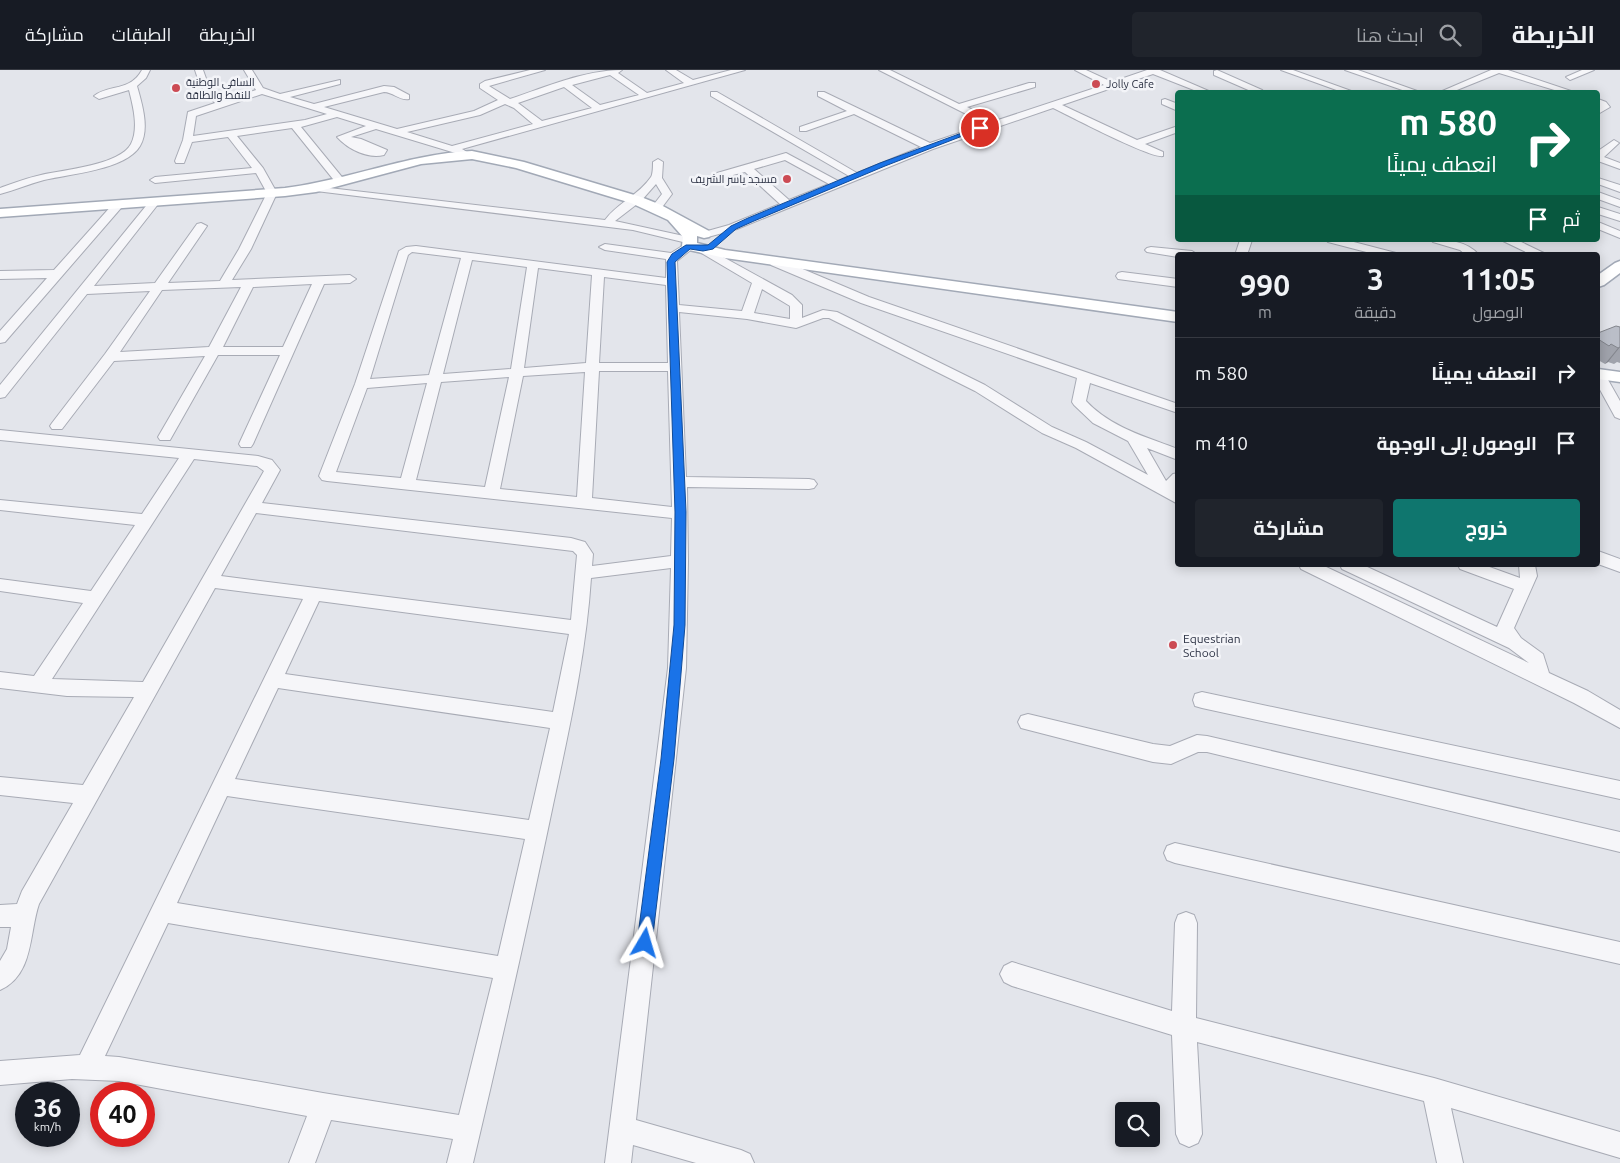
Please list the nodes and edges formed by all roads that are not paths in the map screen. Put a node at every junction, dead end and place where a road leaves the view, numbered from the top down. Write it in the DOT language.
graph roads {
  1 [pos="146,70"];
  2 [pos="199,70"];
  3 [pos="248,70"];
  4 [pos="670,70"];
  5 [pos="742,70"];
  6 [pos="886,70"];
  7 [pos="1079,70"];
  8 [pos="1155,70"];
  9 [pos="1285,70"];
  10 [pos="1349,70"];
  11 [pos="1499,70"];
  12 [pos="1590,70"];
  13 [pos="536,71"];
  14 [pos="615,71"];
  15 [pos="1217,73"];
  16 [pos="1381,74"];
  17 [pos="1372,77"];
  18 [pos="1570,77"];
  19 [pos="337,82"];
  20 [pos="691,83"];
  21 [pos="565,84"];
  22 [pos="132,85"];
  23 [pos="1032,85"];
  24 [pos="1112,85"];
  25 [pos="1201,90"];
  26 [pos="1254,90"];
  27 [pos="1343,90"];
  28 [pos="1409,90"];
  29 [pos="1450,90"];
  30 [pos="1553,90"];
  31 [pos="263,91"];
  32 [pos="714,94"];
  33 [pos="821,94"];
  34 [pos="99,96"];
  35 [pos="646,96"];
  36 [pos="279,97"];
  37 [pos="406,97"];
  38 [pos="347,98"];
  39 [pos="508,101"];
  40 [pos="1165,102"];
  41 [pos="1052,104"];
  42 [pos="222,105"];
  43 [pos="314,107"];
  44 [pos="958,107"];
  45 [pos="1175,107"];
  46 [pos="598,108"];
  47 [pos="855,112"];
  48 [pos="336,114"];
  49 [pos="294,124"];
  50 [pos="539,124"];
  51 [pos="993,124"];
  52 [pos="376,126"];
  53 [pos="803,129"];
  54 [pos="1175,130"];
  55 [pos="396,132"];
  56 [pos="231,134"];
  57 [pos="188,140"];
  58 [pos="346,140"];
  59 [pos="1614,143"];
  60 [pos="1136,144"];
  61 [pos="929,147"];
  62 [pos="444,151"];
  63 [pos="1159,154"];
  64 [pos="1600,155"];
  65 [pos="1600,158"];
  66 [pos="180,161"];
  67 [pos="658,162"];
  68 [pos="1620,166"];
  69 [pos="746,168"];
  70 [pos="259,170"];
  71 [pos="721,176"];
  72 [pos="856,176"];
  73 [pos="657,178"];
  74 [pos="155,180"];
  75 [pos="341,182"];
  76 [pos="1600,182"];
  77 [pos="836,184"];
  78 [pos="316,188"];
  79 [pos="1620,189"];
  80 [pos="0,191"];
  81 [pos="272,193"];
  82 [pos="1600,196"];
  83 [pos="636,200"];
  84 [pos="154,203"];
  85 [pos="787,204"];
  86 [pos="1620,204"];
  87 [pos="117,206"];
  88 [pos="656,208"];
  89 [pos="1600,211"];
  90 [pos="0,213"];
  91 [pos="1620,218"];
  92 [pos="608,224"];
  93 [pos="201,226"];
  94 [pos="1600,226"];
  95 [pos="1620,235"];
  96 [pos="1336,242"];
  97 [pos="1444,242"];
  98 [pos="1512,242"];
  99 [pos="1532,242"];
  100 [pos="699,243"];
  101 [pos="605,247"];
  102 [pos="1151,250"];
  103 [pos="1355,251"];
  104 [pos="1469,252"];
  105 [pos="1535,252"];
  106 [pos="1552,252"];
  107 [pos="1175,253"];
  108 [pos="467,256"];
  109 [pos="775,262"];
  110 [pos="533,264"];
  111 [pos="598,272"];
  112 [pos="59,274"];
  113 [pos="1122,276"];
  114 [pos="2,277"];
  115 [pos="350,279"];
  116 [pos="320,280"];
  117 [pos="670,282"];
  118 [pos="249,283"];
  119 [pos="758,283"];
  120 [pos="1175,283"];
  121 [pos="224,284"];
  122 [pos="159,287"];
  123 [pos="84,290"];
  124 [pos="672,308"];
  125 [pos="747,315"];
  126 [pos="1175,316"];
  127 [pos="796,324"];
  128 [pos="0,339"];
  129 [pos="214,351"];
  130 [pos="288,351"];
  131 [pos="110,357"];
  132 [pos="593,367"];
  133 [pos="674,367"];
  134 [pos="517,372"];
  135 [pos="1600,374"];
  136 [pos="1084,377"];
  137 [pos="1620,377"];
  138 [pos="435,378"];
  139 [pos="1600,378"];
  140 [pos="362,384"];
  141 [pos="0,394"];
  142 [pos="1175,408"];
  143 [pos="1620,414"];
  144 [pos="57,426"];
  145 [pos="0,435"];
  146 [pos="165,437"];
  147 [pos="1133,437"];
  148 [pos="246,444"];
  149 [pos="1175,454"];
  150 [pos="189,455"];
  151 [pos="680,482"];
  152 [pos="407,484"];
  153 [pos="809,484"];
  154 [pos="492,493"];
  155 [pos="1171,495"];
  156 [pos="584,502"];
  157 [pos="0,505"];
  158 [pos="252,507"];
  159 [pos="680,512"];
  160 [pos="146,520"];
  161 [pos="1600,558"];
  162 [pos="680,561"];
  163 [pos="1620,566"];
  164 [pos="1310,567"];
  165 [pos="1352,567"];
  166 [pos="1472,567"];
  167 [pos="1527,567"];
  168 [pos="585,573"];
  169 [pos="210,581"];
  170 [pos="0,585"];
  171 [pos="1524,586"];
  172 [pos="314,594"];
  173 [pos="95,598"];
  174 [pos="579,628"];
  175 [pos="1515,643"];
  176 [pos="1541,677"];
  177 [pos="0,680"];
  178 [pos="272,680"];
  179 [pos="38,685"];
  180 [pos="147,690"];
  181 [pos="1202,700"];
  182 [pos="1620,720"];
  183 [pos="561,721"];
  184 [pos="1028,722"];
  185 [pos="0,786"];
  186 [pos="221,786"];
  187 [pos="1620,790"];
  188 [pos="88,795"];
  189 [pos="537,831"];
  190 [pos="1620,842"];
  191 [pos="1175,853"];
  192 [pos="161,911"];
  193 [pos="23,915"];
  194 [pos="0,916"];
  195 [pos="1186,923"];
  196 [pos="1620,953"];
  197 [pos="506,969"];
  198 [pos="1012,974"];
  199 [pos="0,978"];
  200 [pos="1184,1027"];
  201 [pos="87,1067"];
  202 [pos="0,1072"];
  203 [pos="1434,1091"];
  204 [pos="323,1106"];
  205 [pos="468,1129"];
  206 [pos="623,1129"];
  207 [pos="1189,1134"];
  208 [pos="1620,1145"];
  209 [pos="302,1163"];
  210 [pos="460,1163"];
  211 [pos="618,1163"];
  212 [pos="741,1163"];
  213 [pos="1450,1163"];
  1 -- 22 [label="street"];
  2 -- 42 [label="street"];
  3 -- 31 [label="street"];
  4 -- 20 [label="street"];
  5 -- 20 [label="street"];
  6 -- 44 [label="street"];
  7 -- 24 [label="street"];
  8 -- 24 [label="street"];
  8 -- 25 [label="street"];
  9 -- 27 [label="street"];
  10 -- 17 [label="street"];
  11 -- 29 [label="street"];
  11 -- 30 [label="street"];
  12 -- 18 [label="street"];
  13 -- 39 [label="street"];
  14 -- 21 [label="street"];
  14 -- 35 [label="street"];
  15 -- 26 [label="street"];
  16 -- 17 [label="street"];
  17 -- 28 [label="street"];
  19 -- 36 [label="street"];
  20 -- 35 [label="street"];
  21 -- 39 [label="street"];
  21 -- 46 [label="street"];
  22 -- 34 [label="street"];
  22 -- 80 [label="street"];
  23 -- 44 [label="street"];
  24 -- 41 [label="street"];
  31 -- 36 [label="street"];
  31 -- 42 [label="street"];
  32 -- 72 [label="street"];
  33 -- 47 [label="street"];
  35 -- 46 [label="street"];
  36 -- 43 [label="street"];
  37 -- 38 [label="street"];
  38 -- 43 [label="street"];
  38 -- 48 [label="street"];
  39 -- 50 [label="street"];
  39 -- 55 [label="street"];
  40 -- 45 [label="street"];
  41 -- 51 [label="street"];
  41 -- 60 [label="street"];
  42 -- 57 [label="street"];
  43 -- 48 [label="street"];
  44 -- 51 [label="street"];
  46 -- 50 [label="street"];
  47 -- 53 [label="street"];
  47 -- 61 [label="street"];
  48 -- 49 [label="street"];
  48 -- 52 [label="street"];
  49 -- 56 [label="street"];
  49 -- 75 [label="street"];
  50 -- 62 [label="street"];
  51 -- 61 [label="street"];
  52 -- 55 [label="street"];
  52 -- 58 [label="street"];
  54 -- 60 [label="street"];
  55 -- 62 [label="street"];
  56 -- 57 [label="street"];
  56 -- 70 [label="street"];
  57 -- 66 [label="street"];
  59 -- 64 [label="street"];
  60 -- 63 [label="street"];
  61 -- 72 [label="street"];
  62 -- 75 [label="main road"];
  62 -- 83 [label="main road"];
  65 -- 68 [label="street"];
  67 -- 73 [label="street"];
  69 -- 71 [label="street"];
  69 -- 77 [label="street"];
  69 -- 85 [label="street"];
  70 -- 74 [label="street"];
  70 -- 81 [label="street"];
  72 -- 77 [label="street"];
  73 -- 83 [label="street"];
  73 -- 88 [label="street"];
  75 -- 78 [label="main road"];
  76 -- 79 [label="street"];
  77 -- 85 [label="street"];
  78 -- 81 [label="main road"];
  78 -- 92 [label="street"];
  81 -- 84 [label="main road"];
  81 -- 121 [label="street"];
  82 -- 86 [label="street"];
  83 -- 88 [label="main road"];
  83 -- 92 [label="street"];
  84 -- 87 [label="main road"];
  84 -- 123 [label="street"];
  85 -- 100 [label="street"];
  87 -- 90 [label="main road"];
  87 -- 112 [label="street"];
  88 -- 100 [label="main road"];
  89 -- 91 [label="street"];
  92 -- 100 [label="street"];
  93 -- 122 [label="street"];
  94 -- 95 [label="street"];
  96 -- 103 [label="street"];
  97 -- 104 [label="street"];
  98 -- 105 [label="street"];
  99 -- 106 [label="street"];
  100 -- 101 [label="street"];
  100 -- 109 [label="main road"];
  100 -- 117 [label="street"];
  100 -- 119 [label="street"];
  102 -- 107 [label="street"];
  108 -- 110 [label="street"];
  108 -- 138 [label="street"];
  108 -- 140 [label="street"];
  109 -- 126 [label="main road"];
  109 -- 136 [label="street"];
  110 -- 111 [label="street"];
  110 -- 134 [label="street"];
  111 -- 117 [label="street"];
  111 -- 132 [label="street"];
  112 -- 114 [label="street"];
  112 -- 128 [label="street"];
  113 -- 120 [label="street"];
  115 -- 116 [label="street"];
  116 -- 118 [label="street"];
  116 -- 130 [label="street"];
  117 -- 124 [label="street"];
  118 -- 121 [label="street"];
  118 -- 129 [label="street"];
  119 -- 125 [label="street"];
  119 -- 127 [label="street"];
  121 -- 122 [label="street"];
  122 -- 123 [label="street"];
  122 -- 131 [label="street"];
  123 -- 141 [label="street"];
  124 -- 125 [label="street"];
  124 -- 133 [label="street"];
  125 -- 127 [label="street"];
  127 -- 155 [label="street"];
  129 -- 130 [label="street"];
  129 -- 131 [label="street"];
  129 -- 146 [label="street"];
  130 -- 148 [label="street"];
  131 -- 144 [label="street"];
  132 -- 133 [label="street"];
  132 -- 134 [label="street"];
  132 -- 156 [label="street"];
  133 -- 151 [label="street"];
  134 -- 138 [label="street"];
  134 -- 154 [label="street"];
  135 -- 137 [label="main road"];
  136 -- 142 [label="street"];
  136 -- 147 [label="street"];
  138 -- 140 [label="street"];
  138 -- 152 [label="street"];
  139 -- 143 [label="street"];
  140 -- 152 [label="street"];
  145 -- 150 [label="street"];
  147 -- 149 [label="street"];
  147 -- 155 [label="street"];
  150 -- 158 [label="street"];
  150 -- 160 [label="street"];
  151 -- 153 [label="street"];
  151 -- 159 [label="street"];
  152 -- 154 [label="street"];
  154 -- 156 [label="street"];
  156 -- 159 [label="street"];
  157 -- 160 [label="street"];
  158 -- 168 [label="street"];
  158 -- 169 [label="street"];
  159 -- 162 [label="street"];
  160 -- 173 [label="street"];
  161 -- 163 [label="street"];
  162 -- 168 [label="street"];
  162 -- 206 [label="street"];
  164 -- 176 [label="street"];
  165 -- 175 [label="street"];
  166 -- 171 [label="street"];
  167 -- 171 [label="street"];
  168 -- 174 [label="street"];
  169 -- 172 [label="street"];
  169 -- 180 [label="street"];
  170 -- 173 [label="street"];
  171 -- 175 [label="street"];
  172 -- 174 [label="street"];
  172 -- 178 [label="street"];
  173 -- 179 [label="street"];
  174 -- 183 [label="street"];
  175 -- 176 [label="street"];
  176 -- 182 [label="street"];
  177 -- 179 [label="street"];
  178 -- 183 [label="street"];
  178 -- 186 [label="street"];
  179 -- 180 [label="street"];
  180 -- 188 [label="street"];
  181 -- 187 [label="street"];
  183 -- 189 [label="street"];
  184 -- 190 [label="street"];
  185 -- 188 [label="street"];
  186 -- 189 [label="street"];
  186 -- 192 [label="street"];
  188 -- 193 [label="street"];
  189 -- 197 [label="street"];
  191 -- 196 [label="street"];
  192 -- 197 [label="street"];
  192 -- 201 [label="street"];
  193 -- 194 [label="street"];
  193 -- 199 [label="street"];
  195 -- 200 [label="street"];
  197 -- 205 [label="street"];
  198 -- 200 [label="street"];
  200 -- 203 [label="street"];
  200 -- 207 [label="street"];
  201 -- 202 [label="street"];
  201 -- 204 [label="street"];
  203 -- 208 [label="street"];
  203 -- 213 [label="street"];
  204 -- 205 [label="street"];
  204 -- 209 [label="street"];
  205 -- 210 [label="street"];
  206 -- 211 [label="street"];
  206 -- 212 [label="street"];
}
